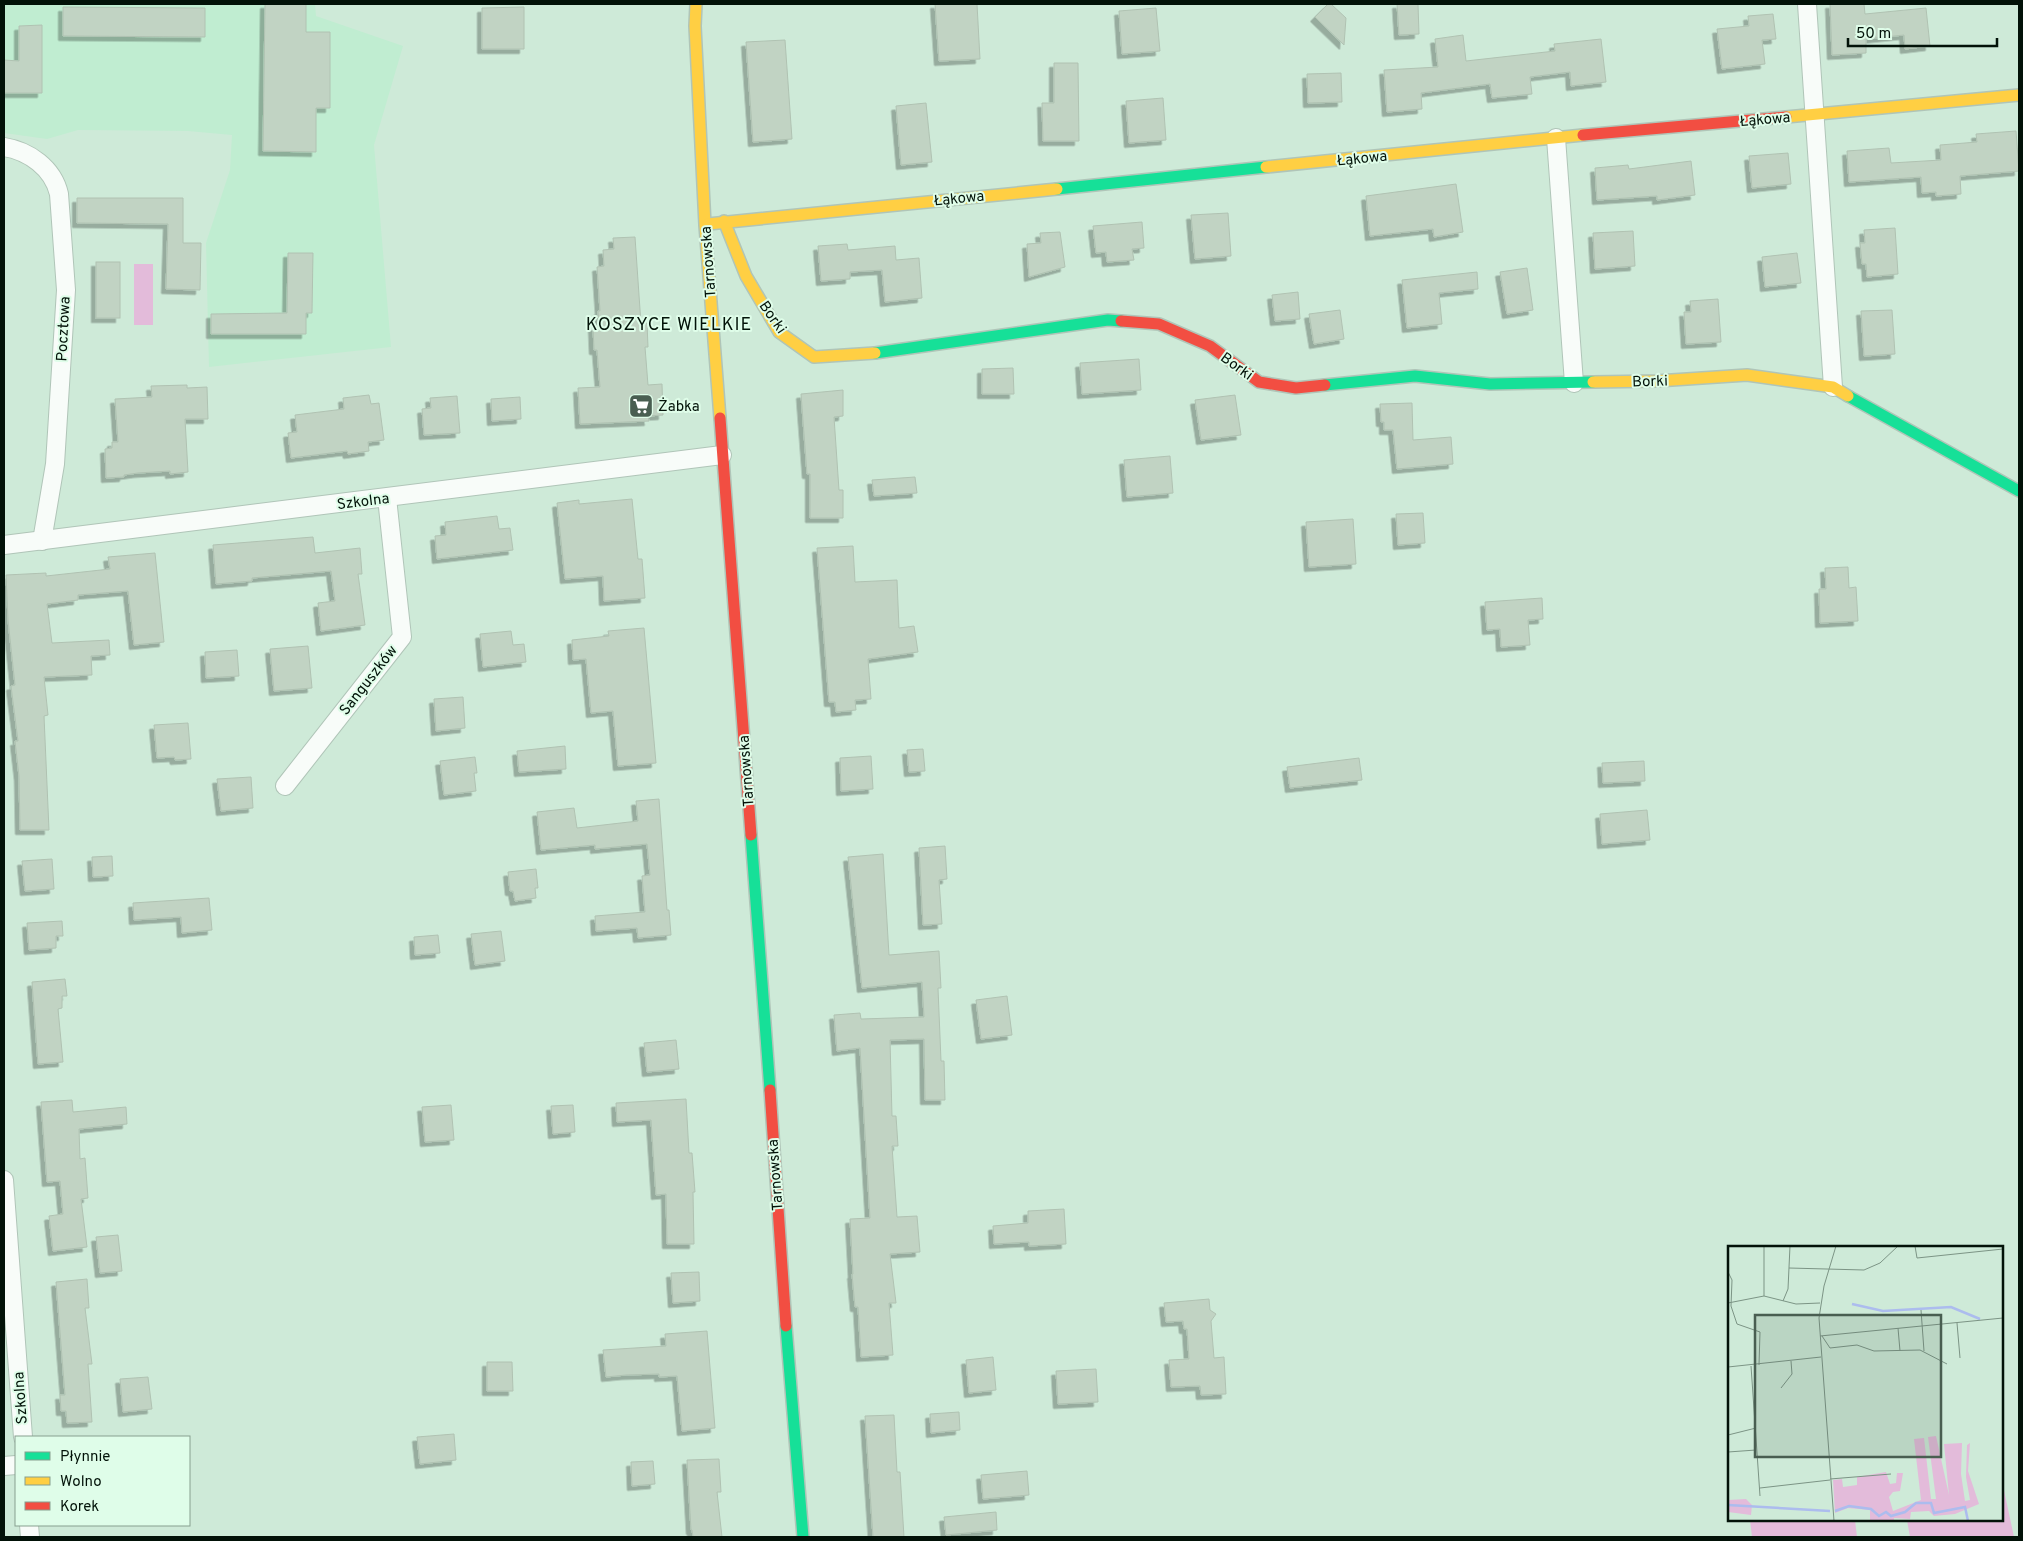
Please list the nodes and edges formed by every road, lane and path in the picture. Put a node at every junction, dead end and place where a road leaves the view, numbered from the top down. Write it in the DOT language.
graph roads {
  1 [pos="696,4"];
  2 [pos="1807,4"];
  3 [pos="2019,95"];
  4 [pos="1814,114"];
  5 [pos="1556,138"];
  6 [pos="4,147"];
  7 [pos="724,221"];
  8 [pos="705,225"];
  9 [pos="1574,383"];
  10 [pos="1833,387"];
  11 [pos="722,456"];
  12 [pos="2019,490"];
  13 [pos="387,498"];
  14 [pos="42,541"];
  15 [pos="4,545"];
  16 [pos="286,786"];
  17 [pos="4,1180"];
  18 [pos="5,1224"];
  19 [pos="22,1436"];
  20 [pos="803,1537"];
  1 -- 8 [label="street, Tarnowska"];
  2 -- 4 [label="street"];
  3 -- 4 [label="street, Łąkowa"];
  4 -- 5 [label="street, Łąkowa"];
  4 -- 10 [label="street"];
  5 -- 7 [label="street, Łąkowa"];
  5 -- 9 [label="street"];
  6 -- 14 [label="street, Pocztowa"];
  7 -- 8 [label="street, Łąkowa"];
  7 -- 9 [label="street, Borki"];
  8 -- 11 [label="street, Tarnowska"];
  9 -- 10 [label="street, Borki"];
  10 -- 12 [label="street"];
  11 -- 13 [label="street, Szkolna"];
  11 -- 20 [label="street, Tarnowska"];
  13 -- 14 [label="street, Szkolna"];
  13 -- 16 [label="street, Sanguszków"];
  14 -- 15 [label="street, Szkolna"];
  17 -- 18 [label="street, Szkolna"];
  18 -- 19 [label="street, Szkolna"];
}
